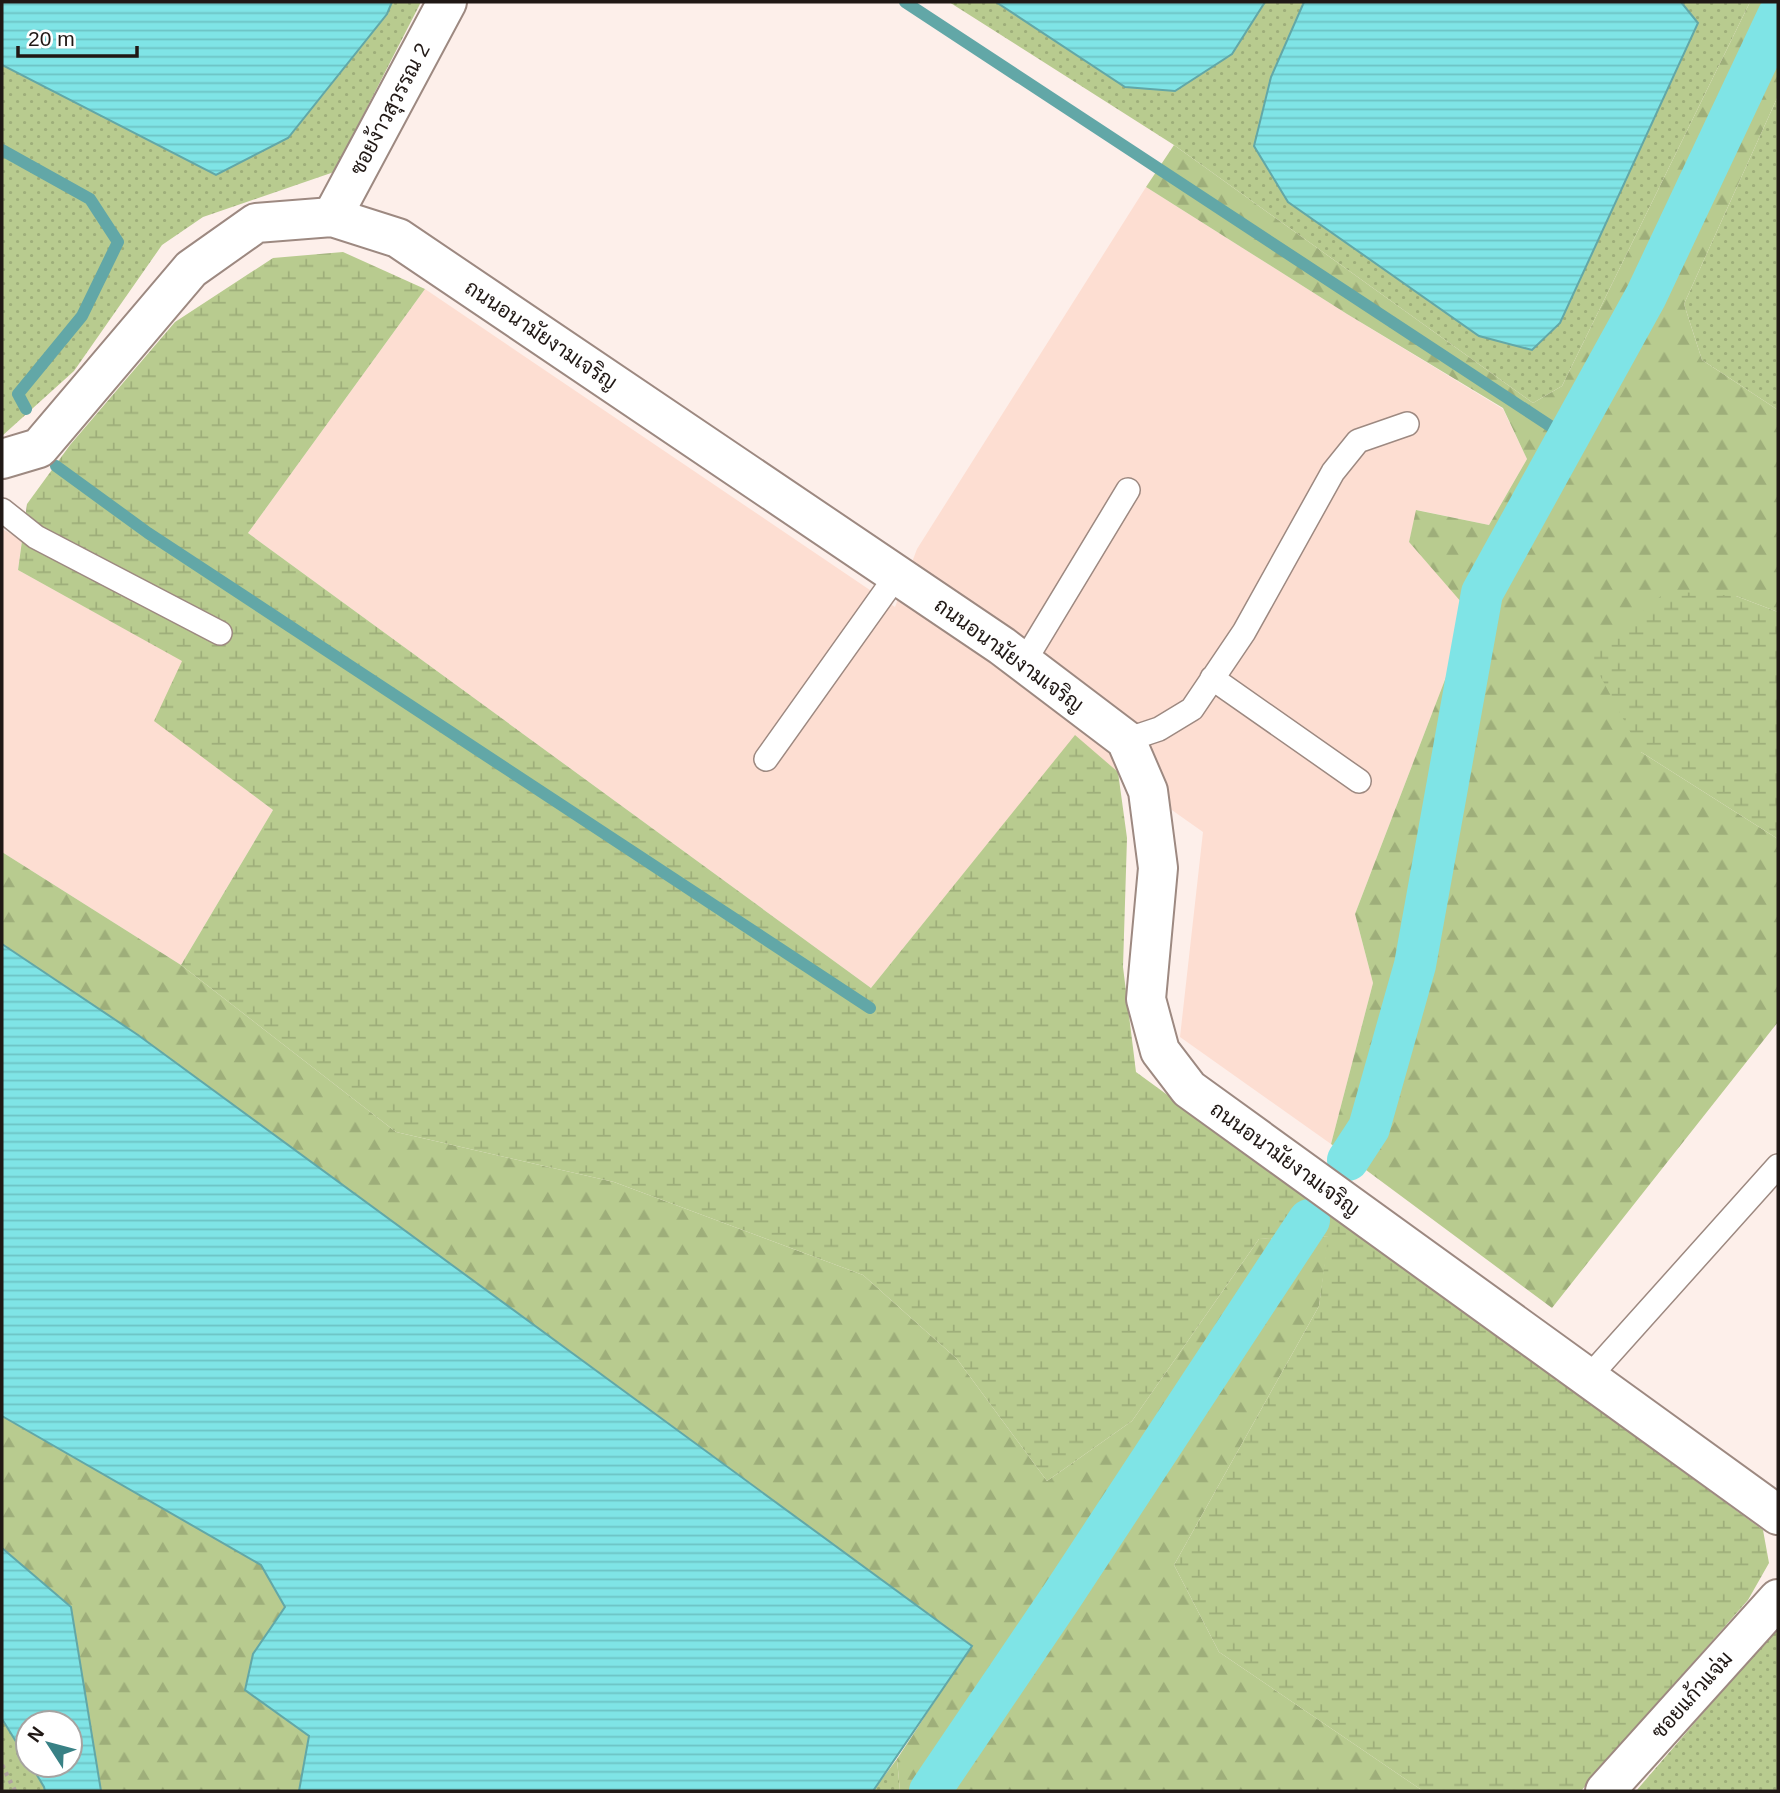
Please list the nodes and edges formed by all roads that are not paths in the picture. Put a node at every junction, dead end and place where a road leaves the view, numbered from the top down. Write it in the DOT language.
graph roads {
  1 [pos="447,2"];
  2 [pos="332,217"];
  3 [pos="1407,425"];
  4 [pos="2,459"];
  5 [pos="1128,490"];
  6 [pos="2,510"];
  7 [pos="897,575"];
  8 [pos="220,633"];
  9 [pos="1024,662"];
  10 [pos="1212,678"];
  11 [pos="1126,740"];
  12 [pos="766,759"];
  13 [pos="1359,781"];
  14 [pos="1778,1166"];
  15 [pos="1588,1378"];
  16 [pos="1778,1515"];
  17 [pos="1778,1599"];
  18 [pos="1605,1791"];
  1 -- 2 [label="street, ซอยง้าวสุวรรณ 2"];
  2 -- 4 [label="street, ถนนอนามัยงามเจริญ"];
  2 -- 7 [label="street, ถนนอนามัยงามเจริญ"];
  3 -- 10 [label="lane"];
  5 -- 9 [label="lane"];
  6 -- 8 [label="lane"];
  7 -- 9 [label="street, ถนนอนามัยงามเจริญ"];
  7 -- 12 [label="lane"];
  9 -- 11 [label="street, ถนนอนามัยงามเจริญ"];
  10 -- 11 [label="lane"];
  10 -- 13 [label="lane"];
  11 -- 15 [label="street, ถนนอนามัยงามเจริญ"];
  14 -- 15 [label="lane"];
  15 -- 16 [label="street, ถนนอนามัยงามเจริญ"];
  17 -- 18 [label="street, ซอยแก้วแจ่ม"];
}
